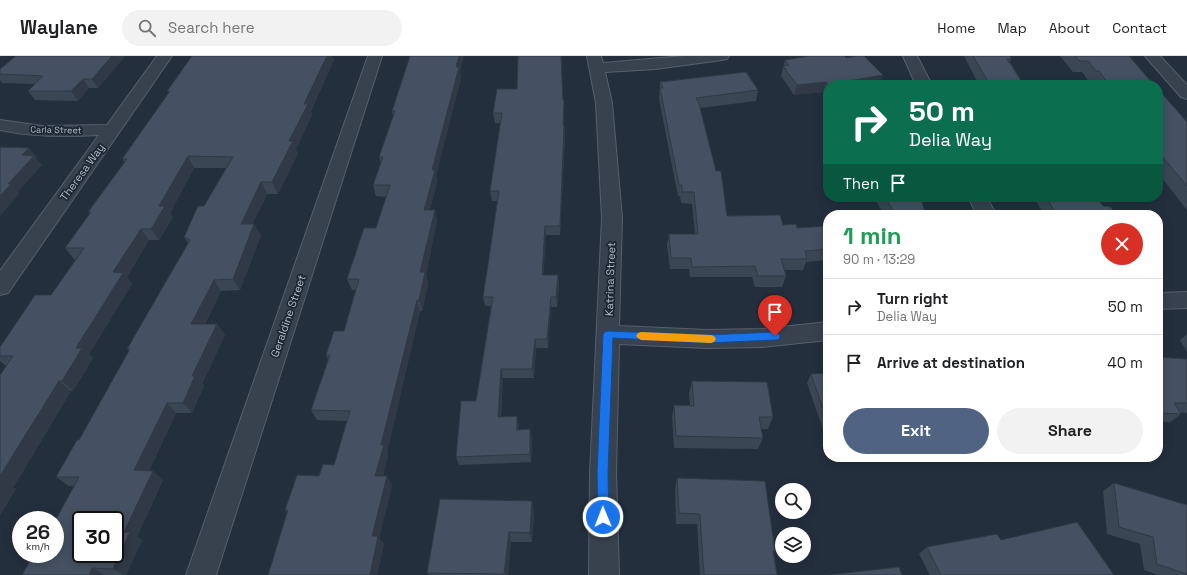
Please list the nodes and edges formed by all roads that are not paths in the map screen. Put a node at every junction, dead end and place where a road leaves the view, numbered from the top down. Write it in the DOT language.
graph roads {
  1 [pos="164,56"];
  2 [pos="375,56"];
  3 [pos="722,56"];
  4 [pos="910,56"];
  5 [pos="1152,56"];
  6 [pos="595,62"];
  7 [pos="922,80"];
  8 [pos="1187,94"];
  9 [pos="0,125"];
  10 [pos="112,130"];
  11 [pos="0,287"];
  12 [pos="1187,300"];
  13 [pos="1163,301"];
  14 [pos="823,332"];
  15 [pos="608,334"];
  16 [pos="201,575"];
  17 [pos="604,575"];
  1 -- 10 [label="street, Theresa Way"];
  2 -- 16 [label="street, Geraldine Street"];
  3 -- 6 [label="street"];
  4 -- 7 [label="street"];
  5 -- 8 [label="street"];
  6 -- 15 [label="street, Katrina Street"];
  9 -- 10 [label="street, Carla Street"];
  10 -- 11 [label="street, Theresa Way"];
  12 -- 13 [label="street"];
  14 -- 15 [label="street"];
  15 -- 17 [label="street, Katrina Street"];
}
